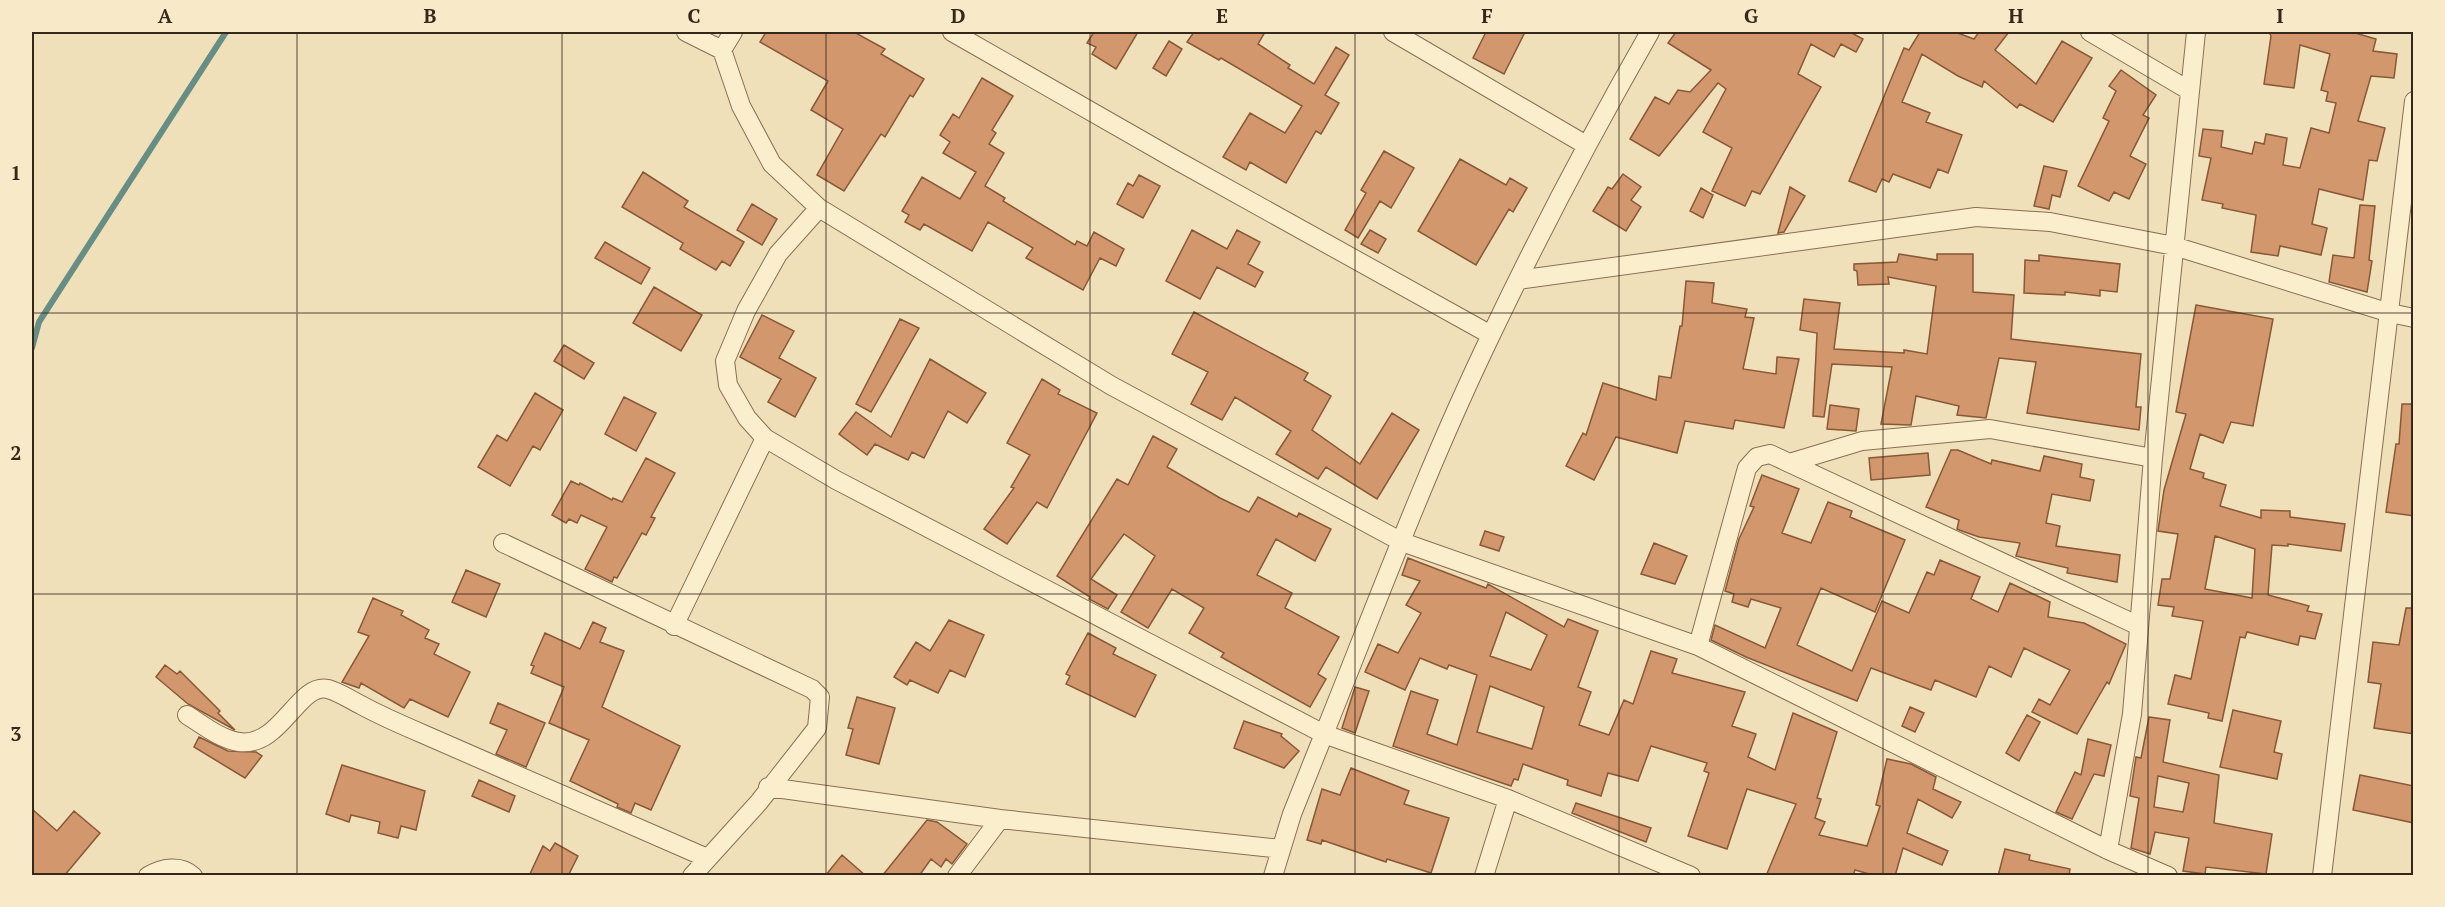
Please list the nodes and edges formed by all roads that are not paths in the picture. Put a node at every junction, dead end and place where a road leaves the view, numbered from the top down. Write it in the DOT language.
graph roads {
  1 [pos="686,32"];
  2 [pos="732,32"];
  3 [pos="952,32"];
  4 [pos="1393,32"];
  5 [pos="1650,32"];
  6 [pos="2090,32"];
  7 [pos="2196,32"];
  8 [pos="722,50"];
  9 [pos="2190,91"];
  10 [pos="2414,101"];
  11 [pos="1586,145"];
  12 [pos="819,208"];
  13 [pos="2174,246"];
  14 [pos="1518,280"];
  15 [pos="2390,313"];
  16 [pos="2414,318"];
  17 [pos="1491,334"];
  18 [pos="765,438"];
  19 [pos="2153,458"];
  20 [pos="1789,463"];
  21 [pos="1402,542"];
  22 [pos="503,543"];
  23 [pos="674,626"];
  24 [pos="2139,627"];
  25 [pos="1698,646"];
  26 [pos="187,715"];
  27 [pos="1324,734"];
  28 [pos="768,787"];
  29 [pos="1508,799"];
  30 [pos="1000,819"];
  31 [pos="1281,849"];
  32 [pos="2108,850"];
  33 [pos="707,858"];
  34 [pos="148,876"];
  35 [pos="193,876"];
  36 [pos="692,876"];
  37 [pos="957,876"];
  38 [pos="1273,876"];
  39 [pos="1484,876"];
  40 [pos="1691,876"];
  41 [pos="2168,876"];
  42 [pos="2322,876"];
  1 -- 8 [label="street"];
  2 -- 8 [label="street"];
  3 -- 17 [label="street"];
  4 -- 11 [label="street"];
  5 -- 11 [label="street"];
  6 -- 9 [label="street"];
  7 -- 9 [label="street"];
  8 -- 12 [label="street"];
  9 -- 13 [label="street"];
  10 -- 15 [label="street"];
  11 -- 14 [label="street"];
  12 -- 18 [label="street"];
  12 -- 21 [label="street"];
  13 -- 14 [label="street"];
  13 -- 15 [label="street"];
  13 -- 19 [label="street"];
  14 -- 17 [label="street"];
  15 -- 16 [label="street"];
  15 -- 42 [label="street"];
  17 -- 21 [label="street"];
  18 -- 23 [label="street"];
  18 -- 27 [label="street"];
  19 -- 20 [label="street"];
  19 -- 24 [label="street"];
  20 -- 24 [label="street"];
  20 -- 25 [label="street"];
  21 -- 25 [label="street"];
  21 -- 27 [label="street"];
  22 -- 23 [label="street"];
  23 -- 28 [label="street"];
  24 -- 32 [label="street"];
  25 -- 32 [label="street"];
  26 -- 33 [label="street"];
  27 -- 29 [label="street"];
  27 -- 31 [label="street"];
  28 -- 30 [label="street"];
  28 -- 33 [label="street"];
  29 -- 39 [label="street"];
  29 -- 40 [label="street"];
  30 -- 31 [label="street"];
  30 -- 37 [label="street"];
  31 -- 38 [label="street"];
  32 -- 41 [label="street"];
  33 -- 36 [label="street"];
  34 -- 35 [label="street"];
}
